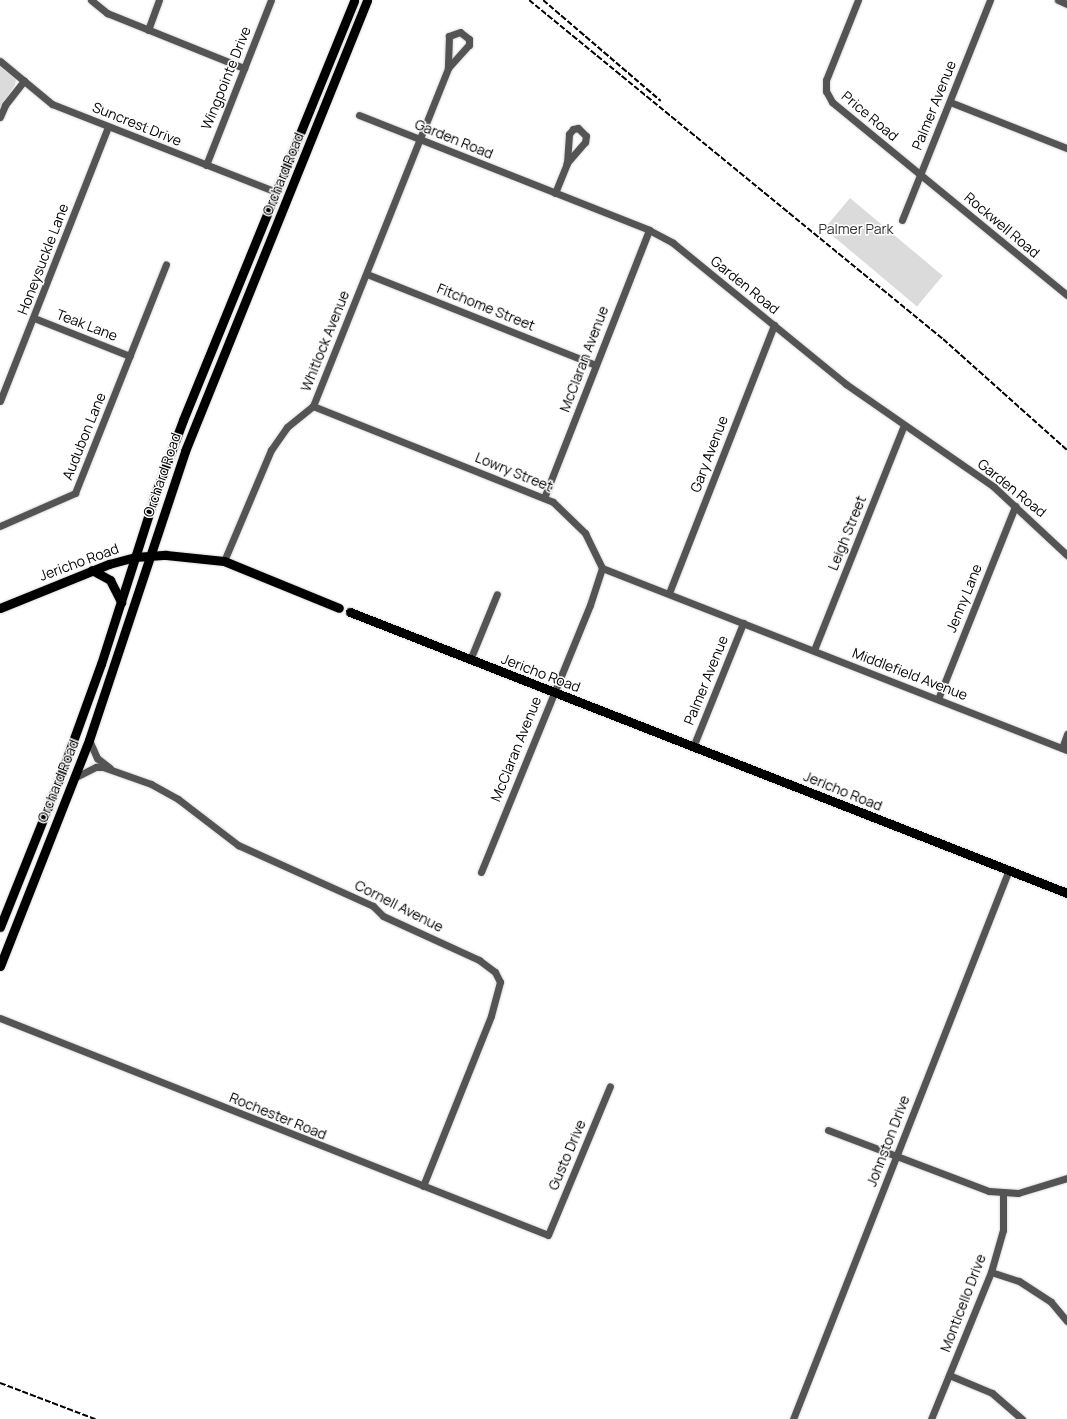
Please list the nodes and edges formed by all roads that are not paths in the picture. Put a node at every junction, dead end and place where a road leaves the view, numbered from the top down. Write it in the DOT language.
graph roads {
  1 [pos="91,0"];
  2 [pos="159,0"];
  3 [pos="271,0"];
  4 [pos="354,0"];
  5 [pos="367,0"];
  6 [pos="858,0"];
  7 [pos="990,0"];
  8 [pos="1058,0"];
  9 [pos="1067,4"];
  10 [pos="148,30"];
  11 [pos="0,61"];
  12 [pos="244,68"];
  13 [pos="448,68"];
  14 [pos="24,81"];
  15 [pos="950,102"];
  16 [pos="359,115"];
  17 [pos="0,117"];
  18 [pos="108,127"];
  19 [pos="419,139"];
  20 [pos="1067,148"];
  21 [pos="567,163"];
  22 [pos="206,165"];
  23 [pos="920,174"];
  24 [pos="276,192"];
  25 [pos="555,193"];
  26 [pos="902,220"];
  27 [pos="649,230"];
  28 [pos="166,264"];
  29 [pos="367,274"];
  30 [pos="1067,295"];
  31 [pos="34,318"];
  32 [pos="774,325"];
  33 [pos="130,356"];
  34 [pos="596,364"];
  35 [pos="0,401"];
  36 [pos="313,406"];
  37 [pos="904,425"];
  38 [pos="544,498"];
  39 [pos="1015,506"];
  40 [pos="0,526"];
  41 [pos="1067,554"];
  42 [pos="150,556"];
  43 [pos="135,557"];
  44 [pos="224,561"];
  45 [pos="602,568"];
  46 [pos="92,570"];
  47 [pos="669,593"];
  48 [pos="497,594"];
  49 [pos="121,602"];
  50 [pos="0,608"];
  51 [pos="339,608"];
  52 [pos="350,612"];
  53 [pos="743,623"];
  54 [pos="814,650"];
  55 [pos="470,660"];
  56 [pos="552,692"];
  57 [pos="938,699"];
  58 [pos="1067,734"];
  59 [pos="90,740"];
  60 [pos="693,747"];
  61 [pos="1064,749"];
  62 [pos="110,768"];
  63 [pos="74,778"];
  64 [pos="481,872"];
  65 [pos="1008,872"];
  66 [pos="1067,893"];
  67 [pos="0,927"];
  68 [pos="0,966"];
  69 [pos="0,1018"];
  70 [pos="610,1086"];
  71 [pos="828,1130"];
  72 [pos="896,1158"];
  73 [pos="1067,1178"];
  74 [pos="423,1186"];
  75 [pos="1003,1193"];
  76 [pos="548,1235"];
  77 [pos="991,1272"];
  78 [pos="1067,1321"];
  79 [pos="949,1375"];
  80 [pos="793,1419"];
  81 [pos="931,1419"];
  82 [pos="1022,1419"];
  1 -- 10 [label="street"];
  2 -- 10 [label="street"];
  3 -- 12 [label="street, Wingpointe Drive"];
  4 -- 24 [label="main road, Orchard Road"];
  5 -- 42 [label="main road, Orchard Road"];
  6 -- 23 [label="street, Price Road"];
  7 -- 15 [label="street, Palmer Avenue"];
  8 -- 9 [label="street"];
  10 -- 12 [label="street"];
  11 -- 14 [label="street, Suncrest Drive"];
  12 -- 22 [label="street, Wingpointe Drive"];
  13 -- 13 [label="street"];
  13 -- 19 [label="street, Whitlock Avenue"];
  14 -- 17 [label="street"];
  14 -- 18 [label="street, Suncrest Drive"];
  15 -- 20 [label="street"];
  15 -- 23 [label="street, Palmer Avenue"];
  16 -- 19 [label="street, Garden Road"];
  18 -- 22 [label="street, Suncrest Drive"];
  18 -- 31 [label="street, Honeysuckle Lane"];
  19 -- 25 [label="street, Garden Road"];
  19 -- 29 [label="street, Whitlock Avenue"];
  21 -- 21 [label="street"];
  21 -- 25 [label="street"];
  22 -- 24 [label="street, Suncrest Drive"];
  23 -- 26 [label="street, Palmer Avenue"];
  23 -- 30 [label="street, Rockwell Road"];
  24 -- 43 [label="main road, Orchard Road"];
  25 -- 27 [label="street, Garden Road"];
  27 -- 32 [label="street, Garden Road"];
  27 -- 34 [label="street, McClaran Avenue"];
  28 -- 33 [label="street, Audubon Lane"];
  29 -- 34 [label="street, Fitchome Street"];
  29 -- 36 [label="street, Whitlock Avenue"];
  31 -- 33 [label="street, Teak Lane"];
  31 -- 35 [label="street, Honeysuckle Lane"];
  32 -- 37 [label="street, Garden Road"];
  32 -- 47 [label="street, Gary Avenue"];
  33 -- 40 [label="street, Audubon Lane"];
  34 -- 38 [label="street, McClaran Avenue"];
  36 -- 38 [label="street, Lowry Street"];
  36 -- 44 [label="street, Whitlock Avenue"];
  37 -- 39 [label="street, Garden Road"];
  37 -- 54 [label="street, Leigh Street"];
  38 -- 45 [label="street, Lowry Street"];
  39 -- 41 [label="street, Garden Road"];
  39 -- 57 [label="street, Jenny Lane"];
  42 -- 43 [label="main road, Jericho Road"];
  42 -- 44 [label="main road, Jericho Road"];
  42 -- 59 [label="main road, Orchard Road"];
  43 -- 46 [label="main road, Jericho Road"];
  43 -- 49 [label="main road, Orchard Road"];
  44 -- 51 [label="main road, Jericho Road"];
  45 -- 47 [label="street"];
  45 -- 56 [label="street, McClaran Avenue"];
  46 -- 49 [label="main road"];
  46 -- 50 [label="main road, Jericho Road"];
  47 -- 53 [label="street"];
  48 -- 55 [label="street"];
  49 -- 67 [label="main road, Orchard Road"];
  51 -- 52 [label="street, Jericho Road"];
  52 -- 55 [label="main road, Jericho Road"];
  53 -- 54 [label="street, Middlefield Avenue"];
  53 -- 60 [label="street, Palmer Avenue"];
  54 -- 57 [label="street, Middlefield Avenue"];
  55 -- 56 [label="main road, Jericho Road"];
  56 -- 60 [label="main road, Jericho Road"];
  56 -- 64 [label="street, McClaran Avenue"];
  57 -- 61 [label="street, Middlefield Avenue"];
  58 -- 61 [label="street"];
  59 -- 62 [label="street, Cornell Avenue"];
  59 -- 63 [label="main road, Orchard Road"];
  60 -- 65 [label="main road, Jericho Road"];
  62 -- 63 [label="street, Cornell Avenue"];
  62 -- 74 [label="street, Cornell Avenue"];
  63 -- 68 [label="main road, Orchard Road"];
  65 -- 66 [label="main road, Jericho Road"];
  65 -- 72 [label="street, Johnston Drive"];
  69 -- 74 [label="street, Rochester Road"];
  70 -- 76 [label="street, Gusto Drive"];
  71 -- 72 [label="street"];
  72 -- 75 [label="street"];
  72 -- 80 [label="street, Johnston Drive"];
  73 -- 75 [label="street"];
  74 -- 76 [label="street, Rochester Road"];
  75 -- 77 [label="street, Monticello Drive"];
  77 -- 78 [label="street"];
  77 -- 79 [label="street, Monticello Drive"];
  79 -- 81 [label="street, Monticello Drive"];
  79 -- 82 [label="street"];
}
